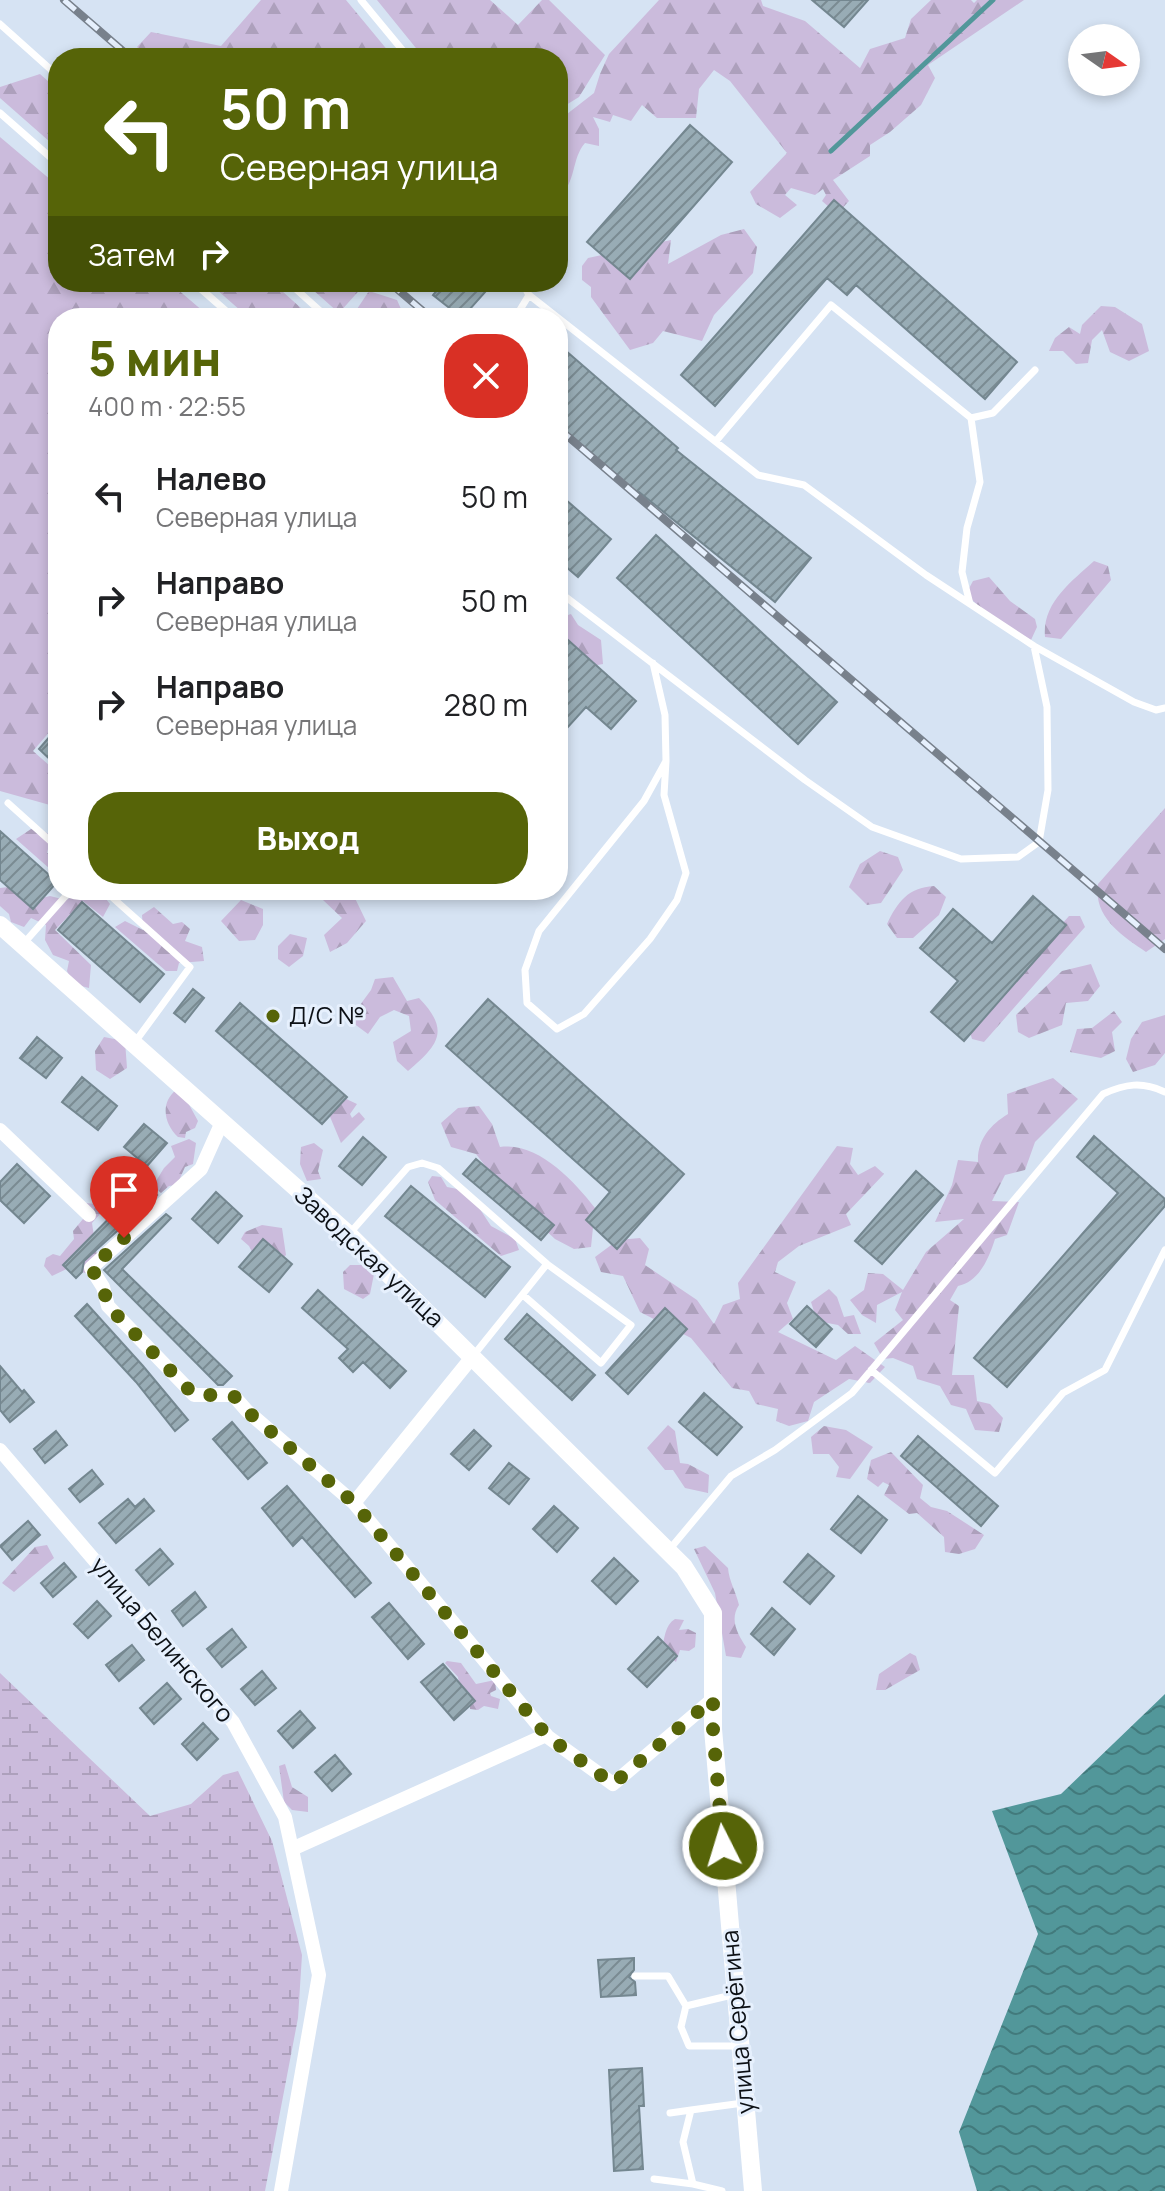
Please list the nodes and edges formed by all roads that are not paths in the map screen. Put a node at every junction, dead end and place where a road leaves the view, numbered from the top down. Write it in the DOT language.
graph roads {
  1 [pos="361,0"];
  2 [pos="0,24"];
  3 [pos="401,48"];
  4 [pos="48,67"];
  5 [pos="0,113"];
  6 [pos="48,155"];
  7 [pos="204,292"];
  8 [pos="299,292"];
  9 [pos="527,292"];
  10 [pos="529,295"];
  11 [pos="223,308"];
  12 [pos="317,308"];
  13 [pos="521,308"];
  14 [pos="546,308"];
  15 [pos="568,325"];
  16 [pos="1035,370"];
  17 [pos="971,418"];
  18 [pos="716,441"];
  19 [pos="568,599"];
  20 [pos="970,604"];
  21 [pos="1034,646"];
  22 [pos="653,663"];
  23 [pos="1165,708"];
  24 [pos="666,761"];
  25 [pos="8,803"];
  26 [pos="48,839"];
  27 [pos="568,895"];
  28 [pos="62,900"];
  29 [pos="115,900"];
  30 [pos="564,900"];
  31 [pos="0,925"];
  32 [pos="23,945"];
  33 [pos="134,1044"];
  34 [pos="1165,1092"];
  35 [pos="222,1122"];
  36 [pos="0,1130"];
  37 [pos="89,1215"];
  38 [pos="348,1234"];
  39 [pos="1165,1250"];
  40 [pos="547,1264"];
  41 [pos="523,1295"];
  42 [pos="473,1356"];
  43 [pos="871,1370"];
  44 [pos="0,1450"];
  45 [pos="354,1503"];
  46 [pos="668,1551"];
  47 [pos="713,1613"];
  48 [pos="713,1699"];
  49 [pos="546,1735"];
  50 [pos="292,1849"];
  51 [pos="635,1976"];
  52 [pos="736,1994"];
  53 [pos="686,2006"];
  54 [pos="741,2046"];
  55 [pos="745,2102"];
  56 [pos="691,2110"];
  57 [pos="670,2113"];
  58 [pos="654,2179"];
  59 [pos="693,2184"];
  60 [pos="281,2191"];
  61 [pos="722,2191"];
  62 [pos="753,2191"];
  1 -- 3 [label="lane"];
  2 -- 4 [label="lane"];
  5 -- 6 [label="lane"];
  7 -- 11 [label="lane"];
  8 -- 12 [label="lane"];
  9 -- 10 [label="lane"];
  10 -- 13 [label="lane"];
  10 -- 14 [label="lane"];
  15 -- 18 [label="lane"];
  16 -- 17 [label="lane"];
  17 -- 18 [label="lane"];
  17 -- 20 [label="lane"];
  18 -- 20 [label="lane"];
  19 -- 22 [label="lane"];
  20 -- 21 [label="lane"];
  21 -- 22 [label="lane"];
  21 -- 23 [label="lane"];
  22 -- 24 [label="lane"];
  24 -- 27 [label="lane"];
  24 -- 30 [label="lane"];
  25 -- 26 [label="lane"];
  28 -- 32 [label="lane"];
  29 -- 33 [label="lane"];
  31 -- 32 [label="street, Заводская улица"];
  32 -- 33 [label="street, Заводская улица"];
  33 -- 35 [label="street, Заводская улица"];
  34 -- 43 [label="lane"];
  35 -- 38 [label="street, Заводская улица"];
  35 -- 45 [label="street"];
  36 -- 37 [label="street"];
  38 -- 40 [label="lane"];
  38 -- 42 [label="street, Заводская улица"];
  39 -- 43 [label="lane"];
  40 -- 41 [label="lane"];
  40 -- 41 [label="lane"];
  41 -- 42 [label="lane"];
  42 -- 45 [label="street"];
  42 -- 46 [label="street, Заводская улица"];
  43 -- 46 [label="lane"];
  44 -- 50 [label="street, улица Белинского"];
  45 -- 49 [label="street"];
  46 -- 47 [label="street, Заводская улица"];
  47 -- 48 [label="street, улица Серёгина"];
  48 -- 49 [label="street"];
  48 -- 52 [label="street, улица Серёгина"];
  49 -- 50 [label="street"];
  50 -- 60 [label="street, улица Белинского"];
  51 -- 53 [label="lane"];
  52 -- 53 [label="lane"];
  52 -- 54 [label="street, улица Серёгина"];
  53 -- 54 [label="lane"];
  54 -- 55 [label="street, улица Серёгина"];
  55 -- 56 [label="lane"];
  55 -- 62 [label="street, улица Серёгина"];
  56 -- 57 [label="lane"];
  56 -- 59 [label="lane"];
  58 -- 59 [label="lane"];
  59 -- 61 [label="lane"];
}
